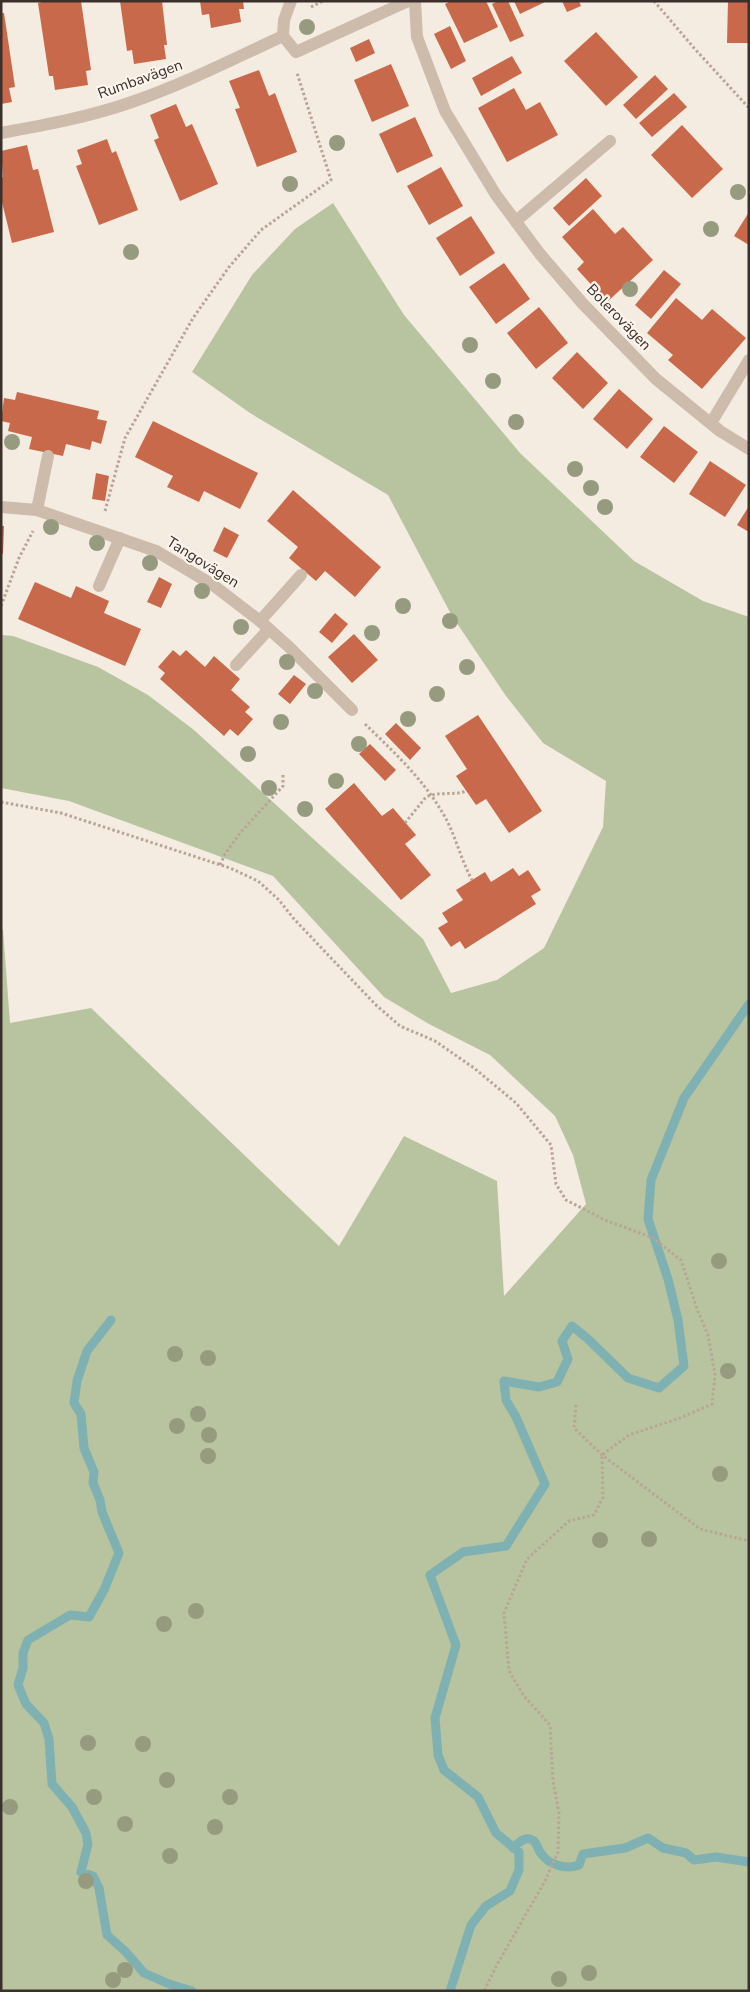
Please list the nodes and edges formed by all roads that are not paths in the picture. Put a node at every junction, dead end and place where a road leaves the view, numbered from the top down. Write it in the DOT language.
graph roads {
  1 [pos="291,1"];
  2 [pos="408,1"];
  3 [pos="415,1"];
  4 [pos="283,36"];
  5 [pos="1,133"];
  6 [pos="610,141"];
  7 [pos="516,221"];
  8 [pos="749,360"];
  9 [pos="711,423"];
  10 [pos="749,448"];
  11 [pos="48,456"];
  12 [pos="1,507"];
  13 [pos="37,510"];
  14 [pos="120,538"];
  15 [pos="301,575"];
  16 [pos="99,586"];
  17 [pos="265,625"];
  18 [pos="236,665"];
  19 [pos="352,710"];
  1 -- 4 [label="street"];
  2 -- 4 [label="street"];
  3 -- 7 [label="street, Bolerovägen"];
  4 -- 5 [label="street, Rumbavägen"];
  6 -- 7 [label="street"];
  7 -- 9 [label="street, Bolerovägen"];
  8 -- 9 [label="street"];
  9 -- 10 [label="street, Bolerovägen"];
  11 -- 13 [label="street"];
  12 -- 13 [label="street, Tangovägen"];
  13 -- 14 [label="street, Tangovägen"];
  14 -- 16 [label="street"];
  14 -- 17 [label="street, Tangovägen"];
  15 -- 17 [label="street"];
  17 -- 18 [label="street"];
  17 -- 19 [label="street, Tangovägen"];
}
